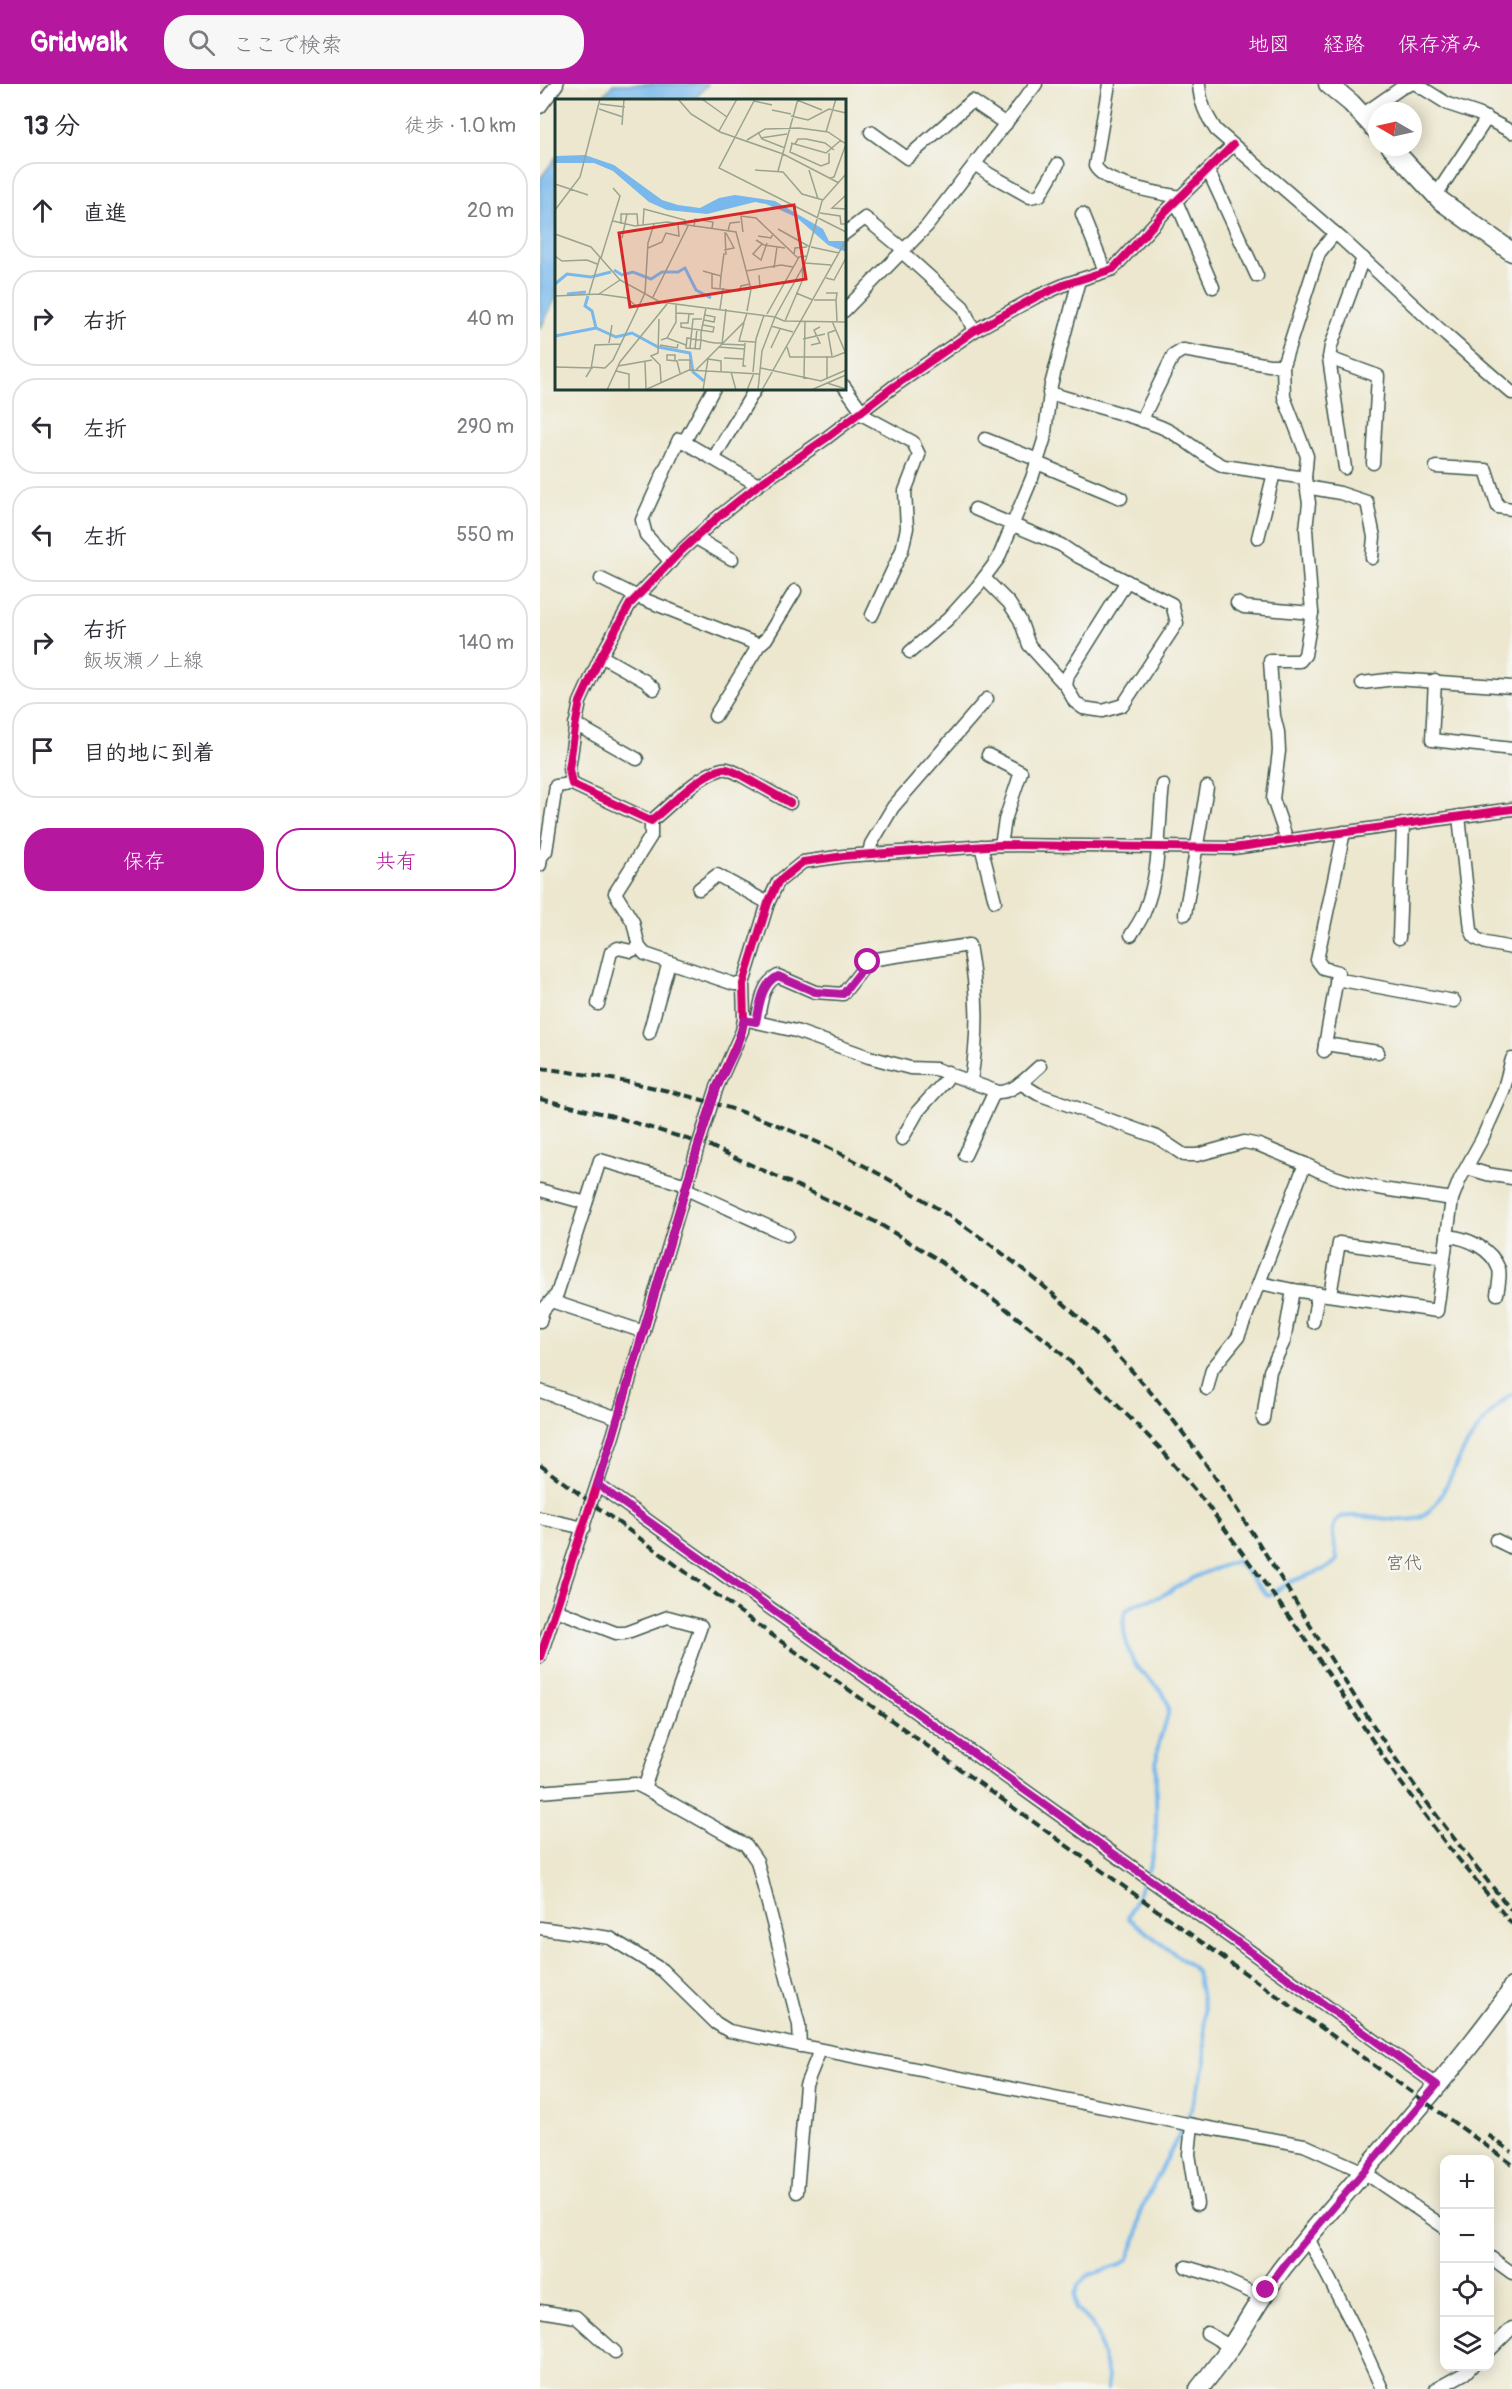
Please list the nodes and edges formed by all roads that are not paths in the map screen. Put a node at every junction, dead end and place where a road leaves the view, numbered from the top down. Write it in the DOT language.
graph roads {
  1 [pos="557,84"];
  2 [pos="1036,84"];
  3 [pos="1109,84"];
  4 [pos="1199,84"];
  5 [pos="1328,84"];
  6 [pos="1411,84"];
  7 [pos="1416,84"];
  8 [pos="540,107"];
  9 [pos="1362,115"];
  10 [pos="1487,118"];
  11 [pos="1368,121"];
  12 [pos="1006,124"];
  13 [pos="871,132"];
  14 [pos="1512,132"];
  15 [pos="1233,145"];
  16 [pos="1400,156"];
  17 [pos="975,164"];
  18 [pos="1058,164"];
  19 [pos="1208,170"];
  20 [pos="1436,195"];
  21 [pos="1178,199"];
  22 [pos="1082,214"];
  23 [pos="846,232"];
  24 [pos="1335,233"];
  25 [pos="903,251"];
  26 [pos="1512,252"];
  27 [pos="1363,258"];
  28 [pos="1105,272"];
  29 [pos="1257,276"];
  30 [pos="1079,280"];
  31 [pos="1213,287"];
  32 [pos="846,309"];
  33 [pos="974,331"];
  34 [pos="1329,358"];
  35 [pos="1283,365"];
  36 [pos="846,389"];
  37 [pos="713,390"];
  38 [pos="755,390"];
  39 [pos="1050,393"];
  40 [pos="1512,393"];
  41 [pos="860,412"];
  42 [pos="1143,422"];
  43 [pos="985,439"];
  44 [pos="684,442"];
  45 [pos="713,459"];
  46 [pos="1037,461"];
  47 [pos="1373,463"];
  48 [pos="1436,467"];
  49 [pos="1345,468"];
  50 [pos="1274,474"];
  51 [pos="1306,483"];
  52 [pos="758,485"];
  53 [pos="1121,498"];
  54 [pos="975,509"];
  55 [pos="1512,509"];
  56 [pos="1012,525"];
  57 [pos="696,538"];
  58 [pos="1258,538"];
  59 [pos="1372,558"];
  60 [pos="732,559"];
  61 [pos="671,562"];
  62 [pos="984,578"];
  63 [pos="601,579"];
  64 [pos="1126,581"];
  65 [pos="795,591"];
  66 [pos="638,597"];
  67 [pos="1237,603"];
  68 [pos="1312,613"];
  69 [pos="872,615"];
  70 [pos="759,645"];
  71 [pos="910,652"];
  72 [pos="601,656"];
  73 [pos="1435,680"];
  74 [pos="1362,683"];
  75 [pos="1066,686"];
  76 [pos="1512,687"];
  77 [pos="654,689"];
  78 [pos="987,699"];
  79 [pos="715,716"];
  80 [pos="575,724"];
  81 [pos="1512,749"];
  82 [pos="988,755"];
  83 [pos="637,759"];
  84 [pos="572,784"];
  85 [pos="1163,785"];
  86 [pos="1207,788"];
  87 [pos="790,803"];
  88 [pos="1512,809"];
  89 [pos="1459,816"];
  90 [pos="651,821"];
  91 [pos="1403,824"];
  92 [pos="1344,832"];
  93 [pos="1287,840"];
  94 [pos="1001,844"];
  95 [pos="981,846"];
  96 [pos="1159,847"];
  97 [pos="1196,847"];
  98 [pos="869,854"];
  99 [pos="540,865"];
  100 [pos="699,889"];
  101 [pos="995,901"];
  102 [pos="768,903"];
  103 [pos="1185,914"];
  104 [pos="1131,935"];
  105 [pos="1400,938"];
  106 [pos="639,947"];
  107 [pos="1512,948"];
  108 [pos="669,962"];
  109 [pos="1336,979"];
  110 [pos="743,984"];
  111 [pos="1454,1001"];
  112 [pos="598,1004"];
  113 [pos="750,1021"];
  114 [pos="649,1033"];
  115 [pos="1378,1052"];
  116 [pos="1512,1059"];
  117 [pos="1040,1066"];
  118 [pos="948,1072"];
  119 [pos="971,1082"];
  120 [pos="1020,1083"];
  121 [pos="995,1091"];
  122 [pos="902,1139"];
  123 [pos="965,1155"];
  124 [pos="1305,1164"];
  125 [pos="1467,1168"];
  126 [pos="1512,1178"];
  127 [pos="687,1187"];
  128 [pos="540,1190"];
  129 [pos="1452,1199"];
  130 [pos="586,1203"];
  131 [pos="787,1235"];
  132 [pos="1447,1236"];
  133 [pos="1444,1258"];
  134 [pos="1260,1283"];
  135 [pos="1293,1290"];
  136 [pos="1324,1294"];
  137 [pos="1497,1294"];
  138 [pos="551,1301"];
  139 [pos="540,1321"];
  140 [pos="1313,1322"];
  141 [pos="644,1332"];
  142 [pos="1208,1389"];
  143 [pos="540,1391"];
  144 [pos="618,1418"];
  145 [pos="1263,1419"];
  146 [pos="598,1485"];
  147 [pos="540,1518"];
  148 [pos="584,1528"];
  149 [pos="1496,1540"];
  150 [pos="1512,1548"];
  151 [pos="556,1610"];
  152 [pos="544,1630"];
  153 [pos="540,1657"];
  154 [pos="644,1788"];
  155 [pos="540,1791"];
  156 [pos="540,1928"];
  157 [pos="1512,1987"];
  158 [pos="800,2046"];
  159 [pos="820,2050"];
  160 [pos="1437,2085"];
  161 [pos="1192,2125"];
  162 [pos="1364,2172"];
  163 [pos="797,2192"];
  164 [pos="1197,2204"];
  165 [pos="1440,2224"];
  166 [pos="1308,2238"];
  167 [pos="1494,2260"];
  168 [pos="1186,2267"];
  169 [pos="1512,2273"];
  170 [pos="1262,2297"];
  171 [pos="540,2311"];
  172 [pos="1512,2328"];
  173 [pos="1207,2333"];
  174 [pos="1494,2346"];
  175 [pos="1232,2347"];
  176 [pos="615,2352"];
  177 [pos="1467,2371"];
  178 [pos="1199,2389"];
  179 [pos="1382,2389"];
  180 [pos="1436,2389"];
  1 -- 8 [label="street"];
  2 -- 12 [label="street"];
  3 -- 21 [label="street"];
  4 -- 15 [label="street"];
  5 -- 9 [label="main road"];
  6 -- 9 [label="street"];
  7 -- 10 [label="street"];
  9 -- 11 [label="main road"];
  10 -- 14 [label="street"];
  10 -- 20 [label="street"];
  12 -- 13 [label="street"];
  12 -- 17 [label="street"];
  15 -- 19 [label="street"];
  15 -- 24 [label="street"];
  16 -- 20 [label="main road"];
  17 -- 18 [label="street"];
  17 -- 25 [label="street"];
  19 -- 21 [label="street"];
  19 -- 29 [label="street"];
  20 -- 26 [label="main road"];
  21 -- 28 [label="street"];
  21 -- 31 [label="street"];
  22 -- 28 [label="street"];
  23 -- 25 [label="street"];
  24 -- 27 [label="street"];
  24 -- 35 [label="street"];
  25 -- 32 [label="street"];
  25 -- 33 [label="street"];
  27 -- 34 [label="street"];
  27 -- 40 [label="street"];
  28 -- 30 [label="street"];
  30 -- 33 [label="street"];
  30 -- 39 [label="street"];
  33 -- 41 [label="street"];
  34 -- 47 [label="street"];
  34 -- 49 [label="street"];
  35 -- 42 [label="street"];
  35 -- 51 [label="street"];
  36 -- 41 [label="street"];
  37 -- 44 [label="street"];
  38 -- 45 [label="street"];
  39 -- 42 [label="street"];
  39 -- 46 [label="street"];
  41 -- 52 [label="street"];
  41 -- 69 [label="street"];
  42 -- 50 [label="street"];
  43 -- 46 [label="street"];
  44 -- 45 [label="street"];
  44 -- 61 [label="street"];
  45 -- 52 [label="street"];
  46 -- 53 [label="street"];
  46 -- 56 [label="street"];
  48 -- 55 [label="street"];
  50 -- 51 [label="street"];
  50 -- 58 [label="street"];
  51 -- 59 [label="street"];
  51 -- 68 [label="street"];
  52 -- 57 [label="street"];
  54 -- 56 [label="street"];
  56 -- 62 [label="street"];
  56 -- 64 [label="street"];
  57 -- 60 [label="street"];
  57 -- 61 [label="street"];
  61 -- 66 [label="street"];
  62 -- 71 [label="street"];
  62 -- 75 [label="street"];
  63 -- 66 [label="street"];
  64 -- 75 [label="street"];
  64 -- 75 [label="street"];
  65 -- 70 [label="street"];
  66 -- 70 [label="street"];
  66 -- 72 [label="street"];
  67 -- 68 [label="street"];
  68 -- 93 [label="street"];
  70 -- 79 [label="street"];
  72 -- 77 [label="street"];
  72 -- 80 [label="street"];
  73 -- 74 [label="street"];
  73 -- 76 [label="street"];
  73 -- 81 [label="street"];
  78 -- 98 [label="street"];
  80 -- 83 [label="street"];
  80 -- 84 [label="street"];
  82 -- 94 [label="street"];
  84 -- 90 [label="street"];
  84 -- 99 [label="street"];
  85 -- 96 [label="street"];
  86 -- 97 [label="street"];
  87 -- 90 [label="street"];
  88 -- 89 [label="street"];
  89 -- 91 [label="street"];
  89 -- 107 [label="street"];
  90 -- 106 [label="street"];
  91 -- 92 [label="street"];
  91 -- 105 [label="street"];
  92 -- 93 [label="street"];
  92 -- 109 [label="street"];
  93 -- 97 [label="street"];
  94 -- 95 [label="street"];
  94 -- 96 [label="street"];
  95 -- 98 [label="street"];
  95 -- 101 [label="street"];
  96 -- 97 [label="street"];
  96 -- 104 [label="street"];
  97 -- 103 [label="street"];
  98 -- 102 [label="street"];
  100 -- 102 [label="street"];
  102 -- 110 [label="street"];
  106 -- 108 [label="street"];
  106 -- 112 [label="street"];
  108 -- 110 [label="street"];
  108 -- 114 [label="street"];
  109 -- 111 [label="street"];
  109 -- 115 [label="street"];
  110 -- 113 [label="street"];
  113 -- 118 [label="street"];
  113 -- 119 [label="street"];
  113 -- 127 [label="street"];
  116 -- 125 [label="street"];
  117 -- 120 [label="street"];
  118 -- 119 [label="street"];
  118 -- 122 [label="street"];
  119 -- 121 [label="street"];
  120 -- 121 [label="street"];
  120 -- 124 [label="street"];
  121 -- 123 [label="street"];
  124 -- 129 [label="street"];
  124 -- 134 [label="street"];
  125 -- 126 [label="street"];
  125 -- 129 [label="street"];
  127 -- 130 [label="street"];
  127 -- 131 [label="street"];
  127 -- 141 [label="street"];
  128 -- 130 [label="street"];
  129 -- 132 [label="street"];
  130 -- 138 [label="street"];
  132 -- 133 [label="street"];
  132 -- 137 [label="street"];
  133 -- 136 [label="street"];
  133 -- 136 [label="street"];
  134 -- 135 [label="street"];
  134 -- 142 [label="street"];
  135 -- 136 [label="street"];
  135 -- 145 [label="street"];
  136 -- 140 [label="street"];
  138 -- 139 [label="street"];
  138 -- 141 [label="street"];
  141 -- 144 [label="street"];
  143 -- 144 [label="street"];
  144 -- 146 [label="street"];
  146 -- 148 [label="street"];
  146 -- 160 [label="street"];
  147 -- 148 [label="street"];
  148 -- 151 [label="street"];
  149 -- 150 [label="street"];
  151 -- 152 [label="street"];
  151 -- 154 [label="street"];
  152 -- 153 [label="street"];
  154 -- 155 [label="street"];
  154 -- 158 [label="street"];
  156 -- 158 [label="street"];
  157 -- 160 [label="main road"];
  158 -- 159 [label="street"];
  159 -- 161 [label="street"];
  159 -- 163 [label="street"];
  160 -- 162 [label="main road"];
  161 -- 162 [label="street"];
  161 -- 164 [label="street"];
  162 -- 165 [label="street"];
  162 -- 166 [label="main road"];
  166 -- 170 [label="main road"];
  166 -- 179 [label="street"];
  167 -- 169 [label="street"];
  168 -- 170 [label="street"];
  170 -- 175 [label="main road"];
  171 -- 176 [label="street"];
  172 -- 174 [label="street"];
  173 -- 175 [label="street"];
  175 -- 178 [label="main road"];
  177 -- 180 [label="street"];
}
